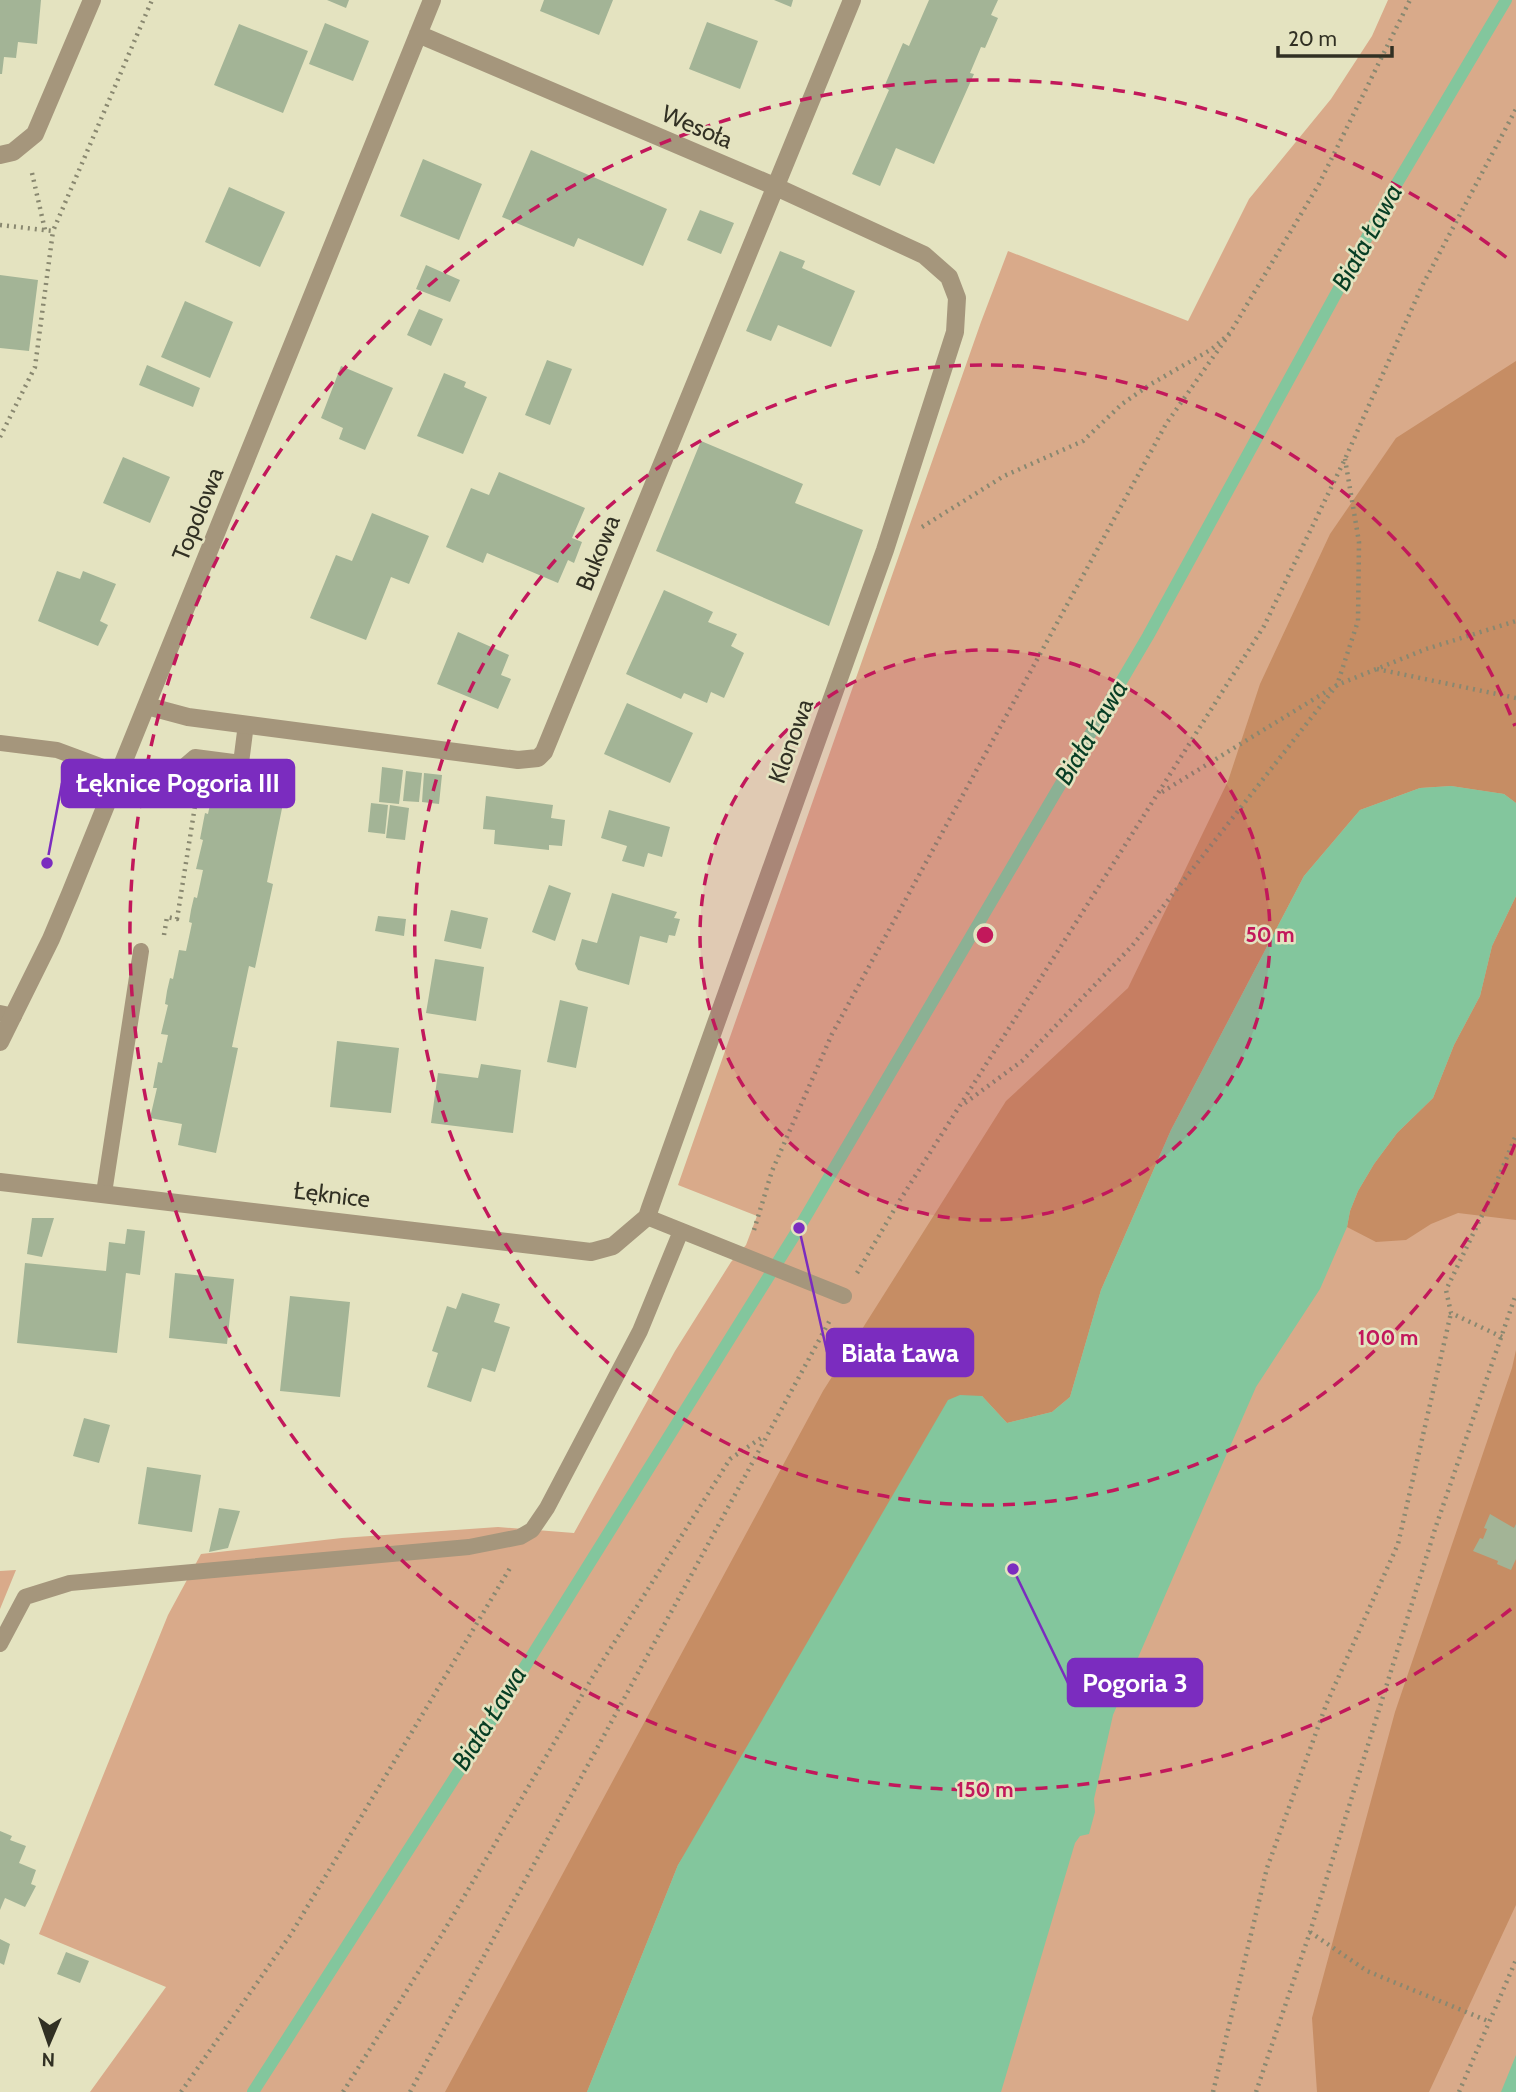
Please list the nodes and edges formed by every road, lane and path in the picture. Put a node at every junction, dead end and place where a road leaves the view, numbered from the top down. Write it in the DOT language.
graph roads {
  1 [pos="92,0"];
  2 [pos="152,0"];
  3 [pos="432,0"];
  4 [pos="852,0"];
  5 [pos="1410,0"];
  6 [pos="418,34"];
  7 [pos="1516,109"];
  8 [pos="25,142"];
  9 [pos="0,155"];
  10 [pos="774,186"];
  11 [pos="0,225"];
  12 [pos="45,230"];
  13 [pos="53,231"];
  14 [pos="949,277"];
  15 [pos="1230,334"];
  16 [pos="0,437"];
  17 [pos="1345,459"];
  18 [pos="885,550"];
  19 [pos="1516,621"];
  20 [pos="1377,668"];
  21 [pos="1337,685"];
  22 [pos="1516,698"];
  23 [pos="147,706"];
  24 [pos="246,724"];
  25 [pos="0,743"];
  26 [pos="120,773"];
  27 [pos="178,786"];
  28 [pos="1160,793"];
  29 [pos="141,951"];
  30 [pos="7,1014"];
  31 [pos="0,1042"];
  32 [pos="962,1105"];
  33 [pos="1516,1135"];
  34 [pos="0,1182"];
  35 [pos="104,1194"];
  36 [pos="647,1217"];
  37 [pos="681,1231"];
  38 [pos="741,1254"];
  39 [pos="1516,1294"];
  40 [pos="844,1296"];
  41 [pos="1451,1313"];
  42 [pos="1502,1337"];
  43 [pos="767,1435"];
  44 [pos="533,1530"];
  45 [pos="0,1644"];
  46 [pos="1310,1933"];
  47 [pos="1516,1960"];
  48 [pos="1488,2021"];
  49 [pos="181,2092"];
  50 [pos="343,2092"];
  51 [pos="410,2092"];
  52 [pos="1213,2092"];
  53 [pos="1256,2092"];
  54 [pos="1459,2092"];
  1 -- 8 [label="street"];
  2 -- 13 [label="path"];
  3 -- 6 [label="street, Topolowa"];
  4 -- 10 [label="street, Bukowa"];
  5 -- 15 [label="path"];
  6 -- 10 [label="street, Wesoła"];
  6 -- 23 [label="street, Topolowa"];
  7 -- 17 [label="path"];
  8 -- 9 [label="street"];
  8 -- 12 [label="path"];
  10 -- 14 [label="street, Wesoła"];
  10 -- 24 [label="street, Bukowa"];
  11 -- 12 [label="path"];
  12 -- 13 [label="path"];
  13 -- 16 [label="path"];
  14 -- 18 [label="street, Klonowa"];
  15 -- 18 [label="path"];
  15 -- 38 [label="path"];
  17 -- 21 [label="path"];
  17 -- 28 [label="path"];
  18 -- 36 [label="street, Klonowa"];
  19 -- 20 [label="path"];
  20 -- 21 [label="path"];
  20 -- 22 [label="path"];
  21 -- 28 [label="path"];
  21 -- 32 [label="path"];
  23 -- 24 [label="street, Bukowa"];
  23 -- 26 [label="street, Topolowa"];
  24 -- 27 [label="lane"];
  25 -- 26 [label="lane"];
  26 -- 30 [label="street, Topolowa"];
  27 -- 29 [label="path"];
  28 -- 32 [label="path"];
  29 -- 35 [label="lane"];
  30 -- 31 [label="street, Topolowa"];
  32 -- 40 [label="path"];
  33 -- 41 [label="path"];
  34 -- 35 [label="street, Łęknice"];
  35 -- 36 [label="street, Łęknice"];
  36 -- 37 [label="lane"];
  37 -- 38 [label="lane"];
  37 -- 44 [label="lane"];
  38 -- 40 [label="lane"];
  39 -- 42 [label="path"];
  40 -- 43 [label="path"];
  41 -- 42 [label="path"];
  41 -- 52 [label="path"];
  42 -- 46 [label="path"];
  43 -- 50 [label="path"];
  43 -- 51 [label="path"];
  44 -- 45 [label="lane"];
  44 -- 49 [label="path"];
  46 -- 48 [label="path"];
  46 -- 53 [label="path"];
  47 -- 48 [label="path"];
  48 -- 54 [label="path"];
}
